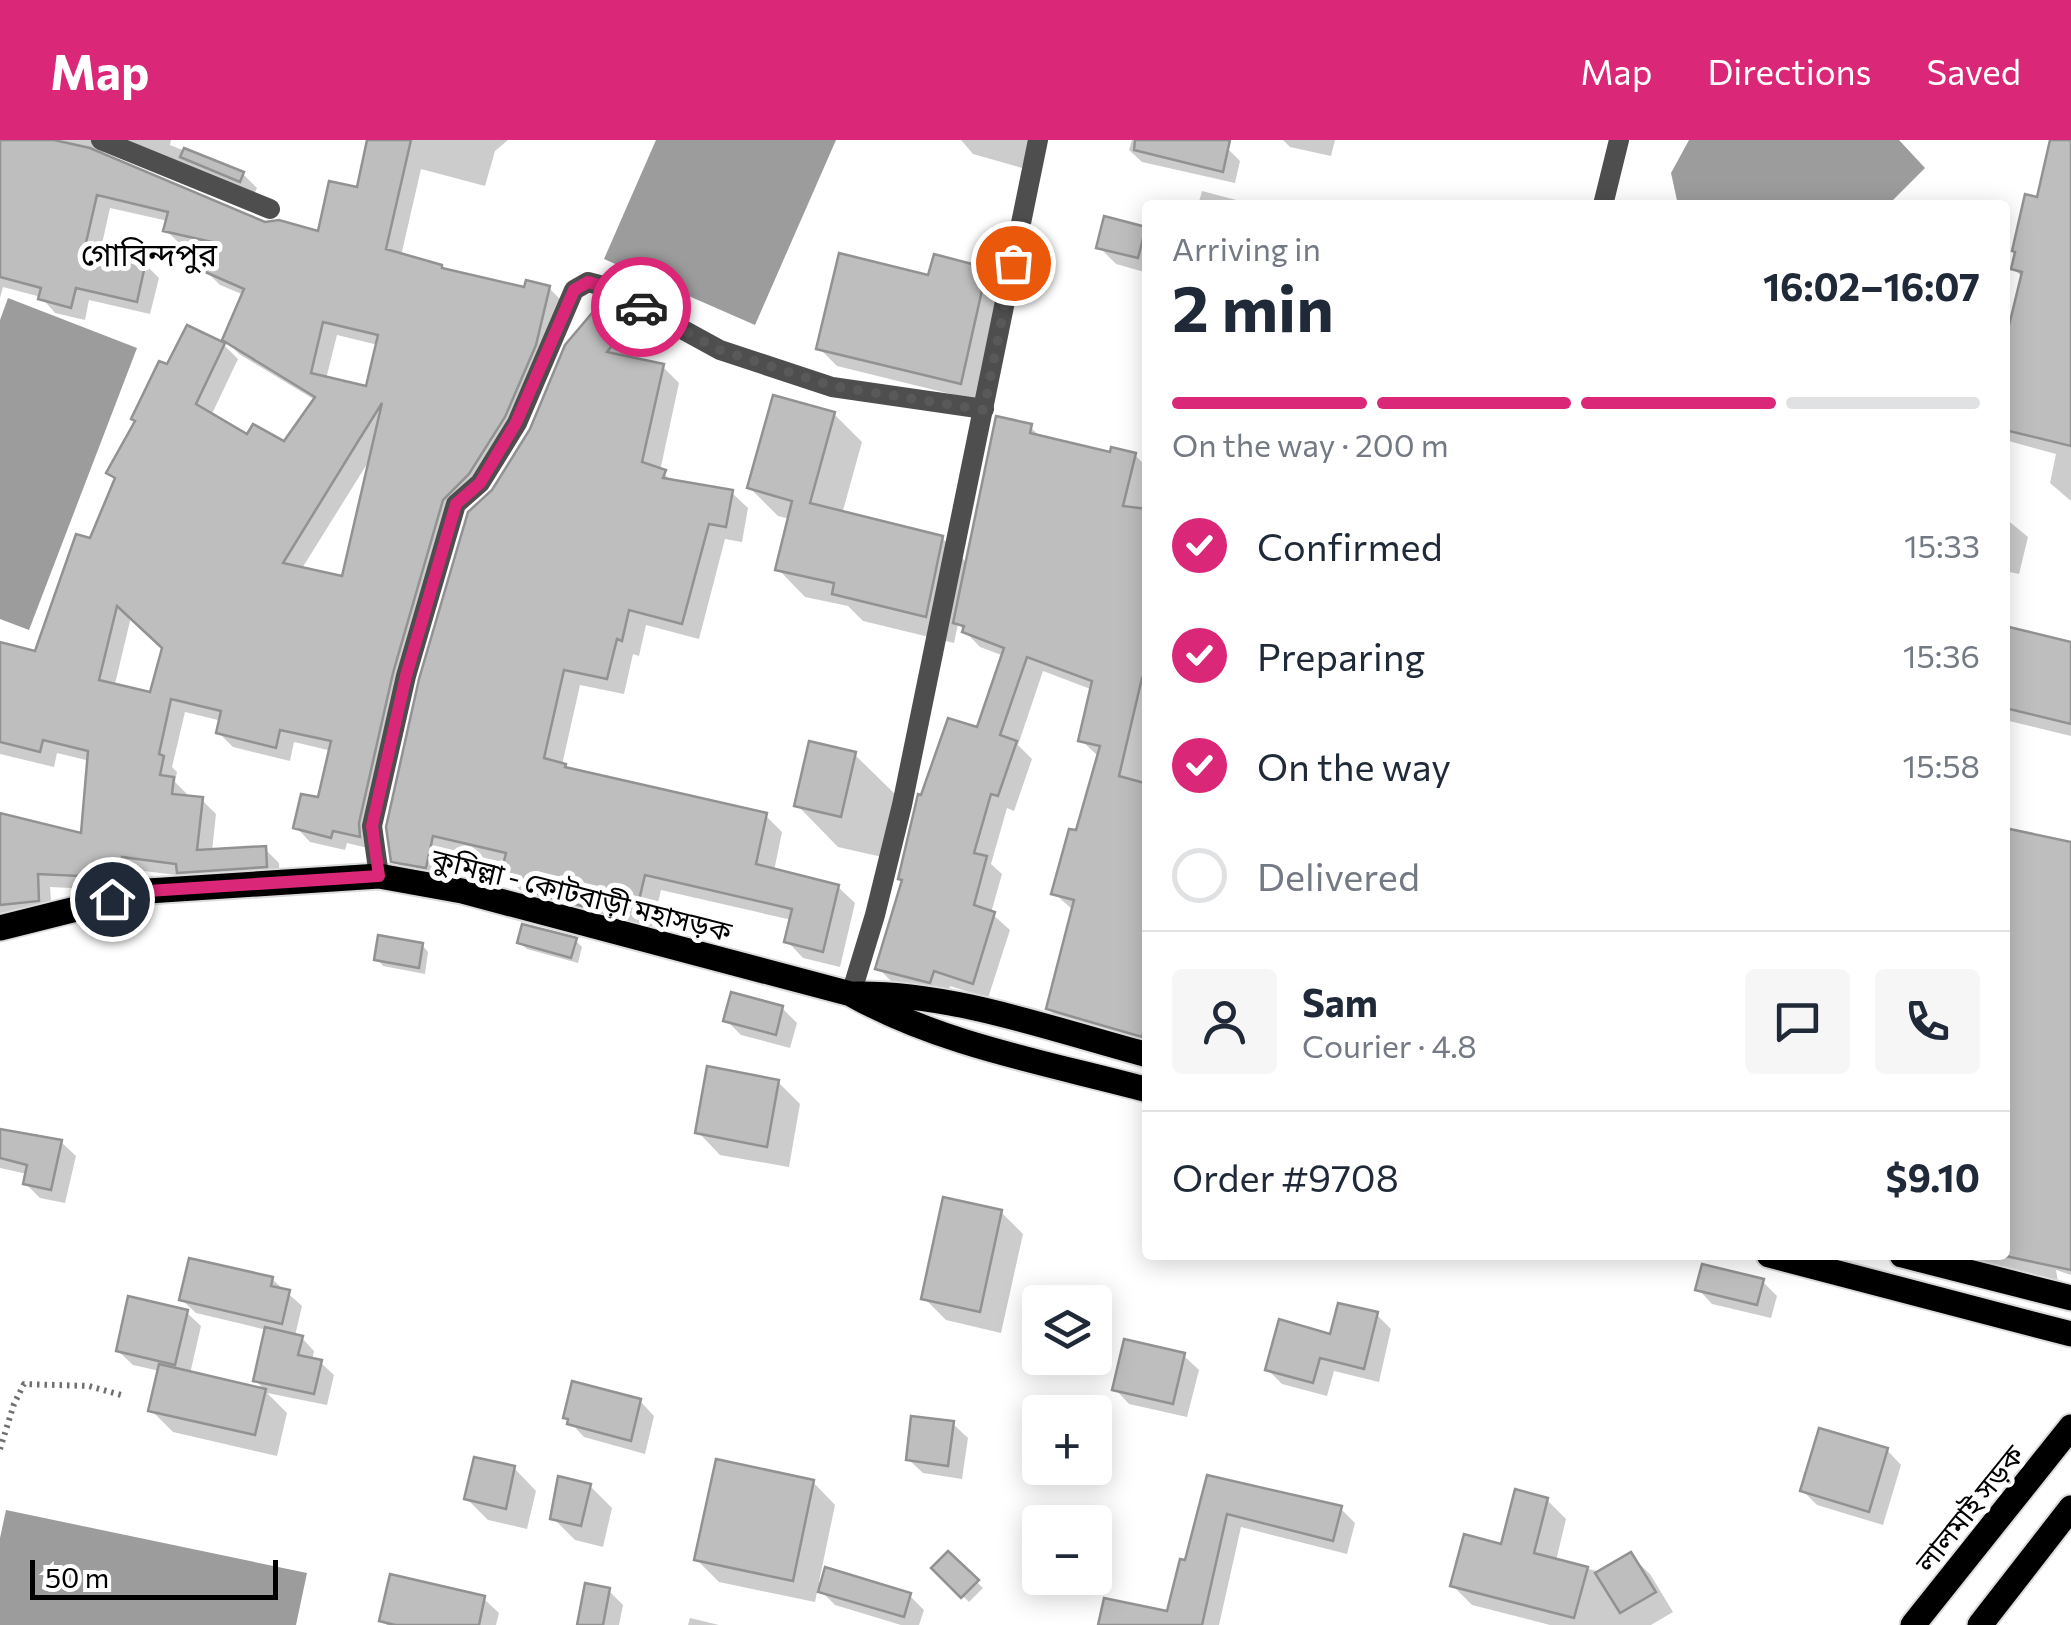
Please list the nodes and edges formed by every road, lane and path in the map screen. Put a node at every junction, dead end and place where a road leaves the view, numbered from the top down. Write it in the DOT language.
graph roads {
  1 [pos="102,140"];
  2 [pos="1038,140"];
  3 [pos="1620,140"];
  4 [pos="1604,200"];
  5 [pos="270,209"];
  6 [pos="984,410"];
  7 [pos="379,876"];
  8 [pos="0,928"];
  9 [pos="851,994"];
  10 [pos="1142,1054"];
  11 [pos="1142,1088"];
  12 [pos="1788,1260"];
  13 [pos="1922,1260"];
  14 [pos="2071,1298"];
  15 [pos="2071,1334"];
  16 [pos="121,1395"];
  17 [pos="2071,1428"];
  18 [pos="0,1449"];
  19 [pos="2071,1508"];
  20 [pos="1914,1625"];
  21 [pos="1980,1625"];
  1 -- 5 [label="street"];
  2 -- 6 [label="street"];
  3 -- 4 [label="street"];
  6 -- 7 [label="street"];
  6 -- 9 [label="street"];
  7 -- 8 [label="main road, কুমিল্লা - কোটবাড়ী মহাসড়ক"];
  7 -- 9 [label="main road, কুমিল্লা - কোটবাড়ী মহাসড়ক"];
  9 -- 10 [label="main road, কুমিল্লা - কোটবাড়ী মহাসড়ক"];
  9 -- 11 [label="main road, কুমিল্লা - কোটবাড়ী মহাসড়ক"];
  12 -- 15 [label="main road"];
  13 -- 14 [label="main road"];
  16 -- 18 [label="path"];
  17 -- 20 [label="main road, লালমাই সড়ক"];
  19 -- 21 [label="main road"];
}
